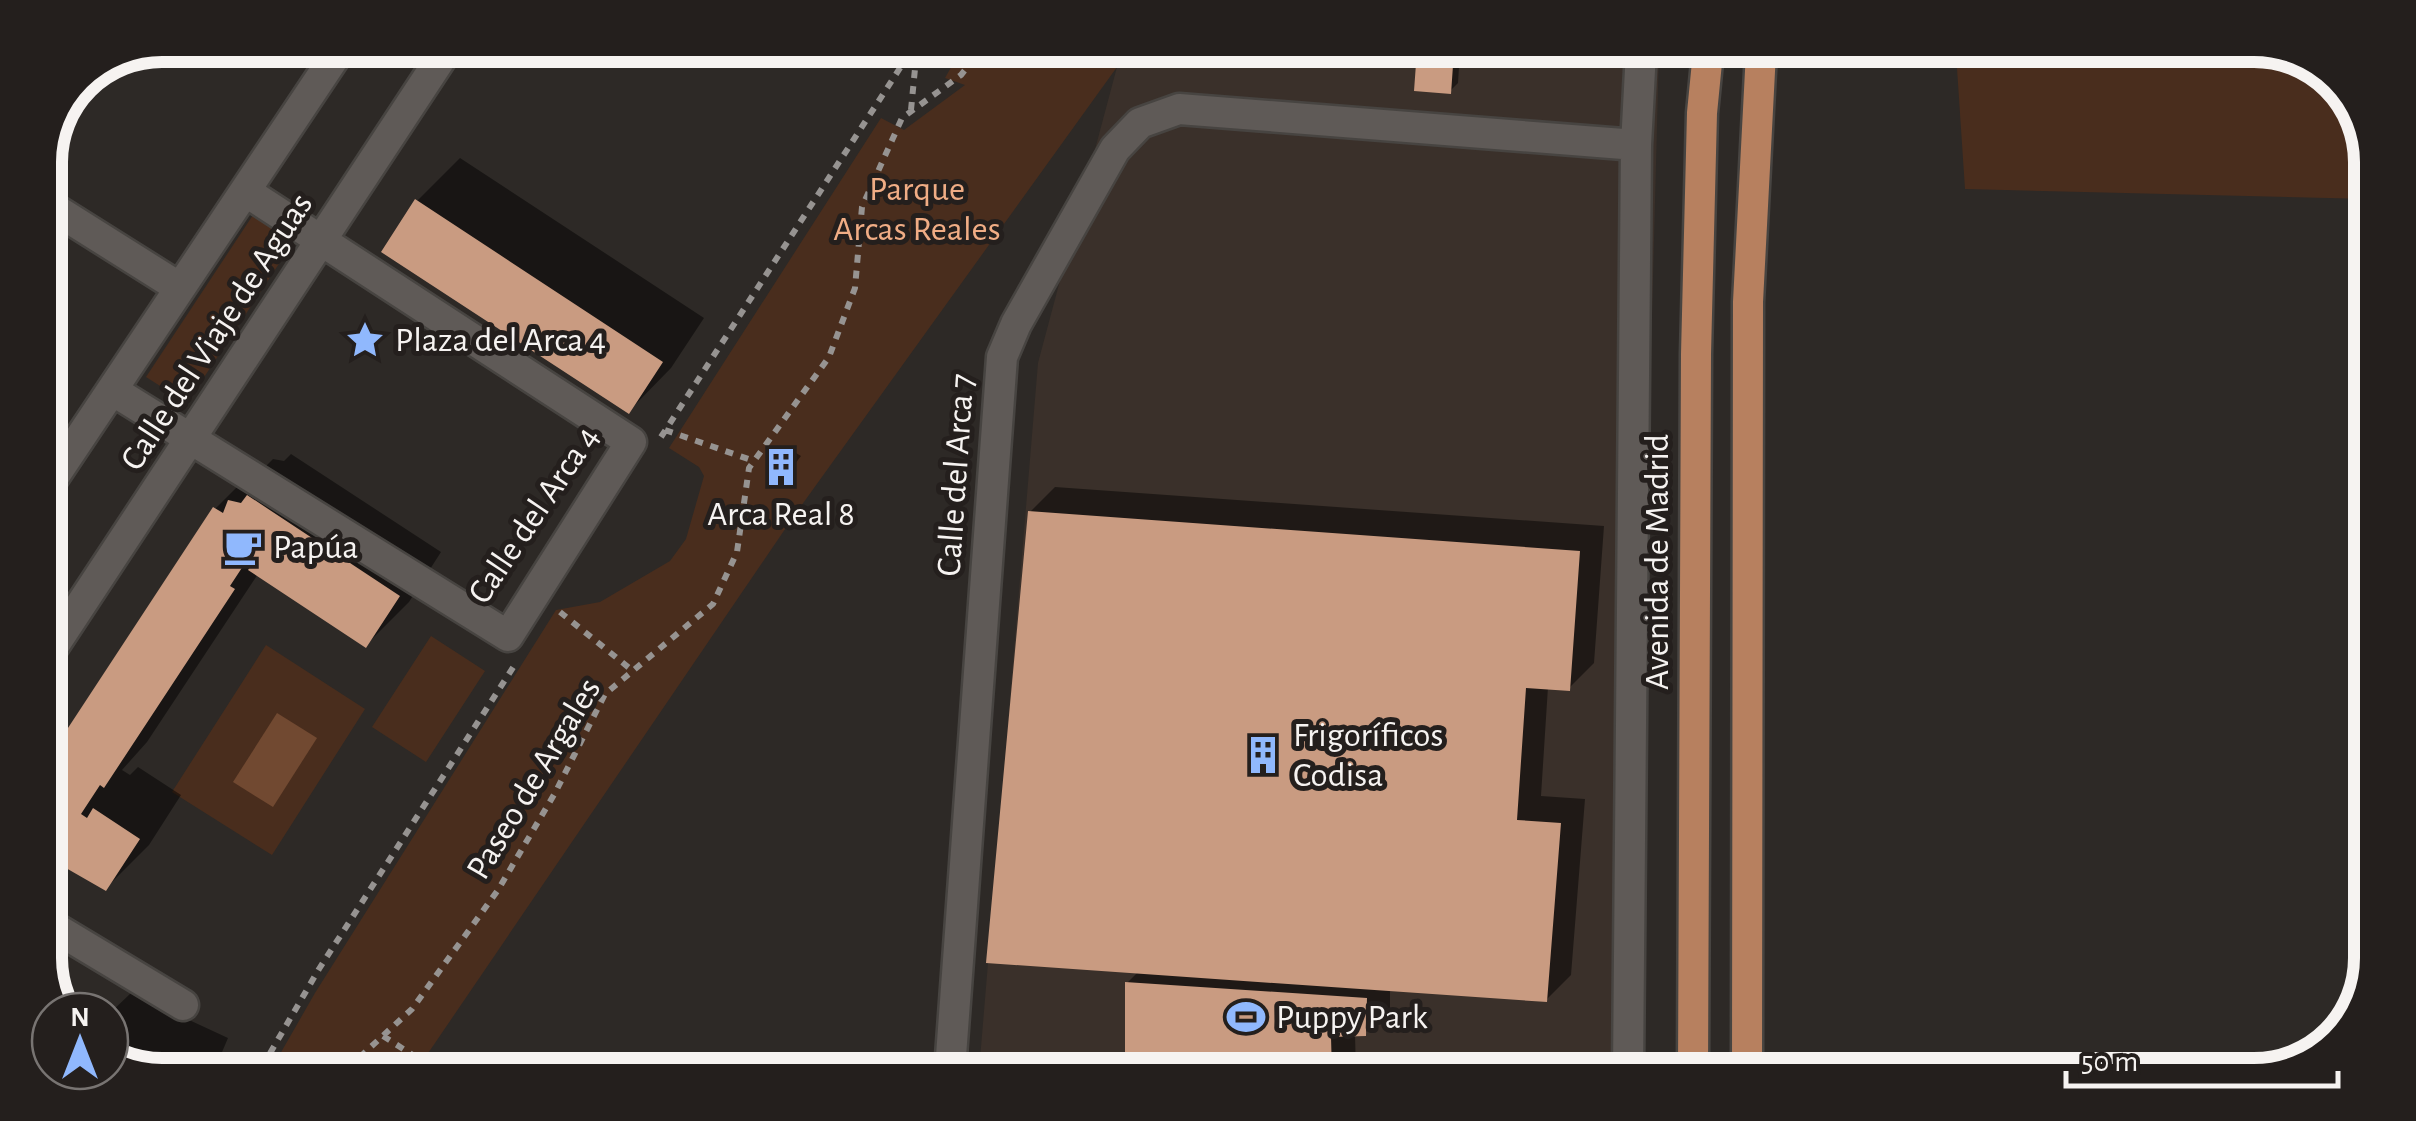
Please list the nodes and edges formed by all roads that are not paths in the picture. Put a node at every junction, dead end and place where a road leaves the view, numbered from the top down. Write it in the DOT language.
graph roads {
  1 [pos="331,62"];
  2 [pos="438,62"];
  3 [pos="1640,62"];
  4 [pos="1707,62"];
  5 [pos="1760,62"];
  6 [pos="1636,146"];
  7 [pos="245,191"];
  8 [pos="63,214"];
  9 [pos="321,241"];
  10 [pos="180,288"];
  11 [pos="112,390"];
  12 [pos="192,439"];
  13 [pos="63,463"];
  14 [pos="63,632"];
  15 [pos="63,933"];
  16 [pos="183,1004"];
  17 [pos="951,1058"];
  18 [pos="1628,1058"];
  19 [pos="1693,1058"];
  20 [pos="1748,1058"];
  1 -- 7 [label="street, Calle del Viaje de Aguas"];
  2 -- 9 [label="street, Calle del Viaje de Aguas"];
  3 -- 6 [label="street"];
  4 -- 19 [label="main road, Avenida de Madrid"];
  5 -- 20 [label="main road"];
  6 -- 17 [label="street, Calle del Arca 7"];
  6 -- 18 [label="street"];
  7 -- 9 [label="street, Calle del Arca 4"];
  7 -- 10 [label="street, Calle del Viaje de Aguas"];
  8 -- 10 [label="street"];
  9 -- 12 [label="street, Calle del Viaje de Aguas"];
  9 -- 12 [label="street, Calle del Arca 4"];
  10 -- 11 [label="street, Calle del Viaje de Aguas"];
  11 -- 12 [label="street, Calle del Arca 4"];
  11 -- 13 [label="street, Calle del Viaje de Aguas"];
  12 -- 14 [label="street, Calle del Viaje de Aguas"];
  15 -- 16 [label="street"];
}
